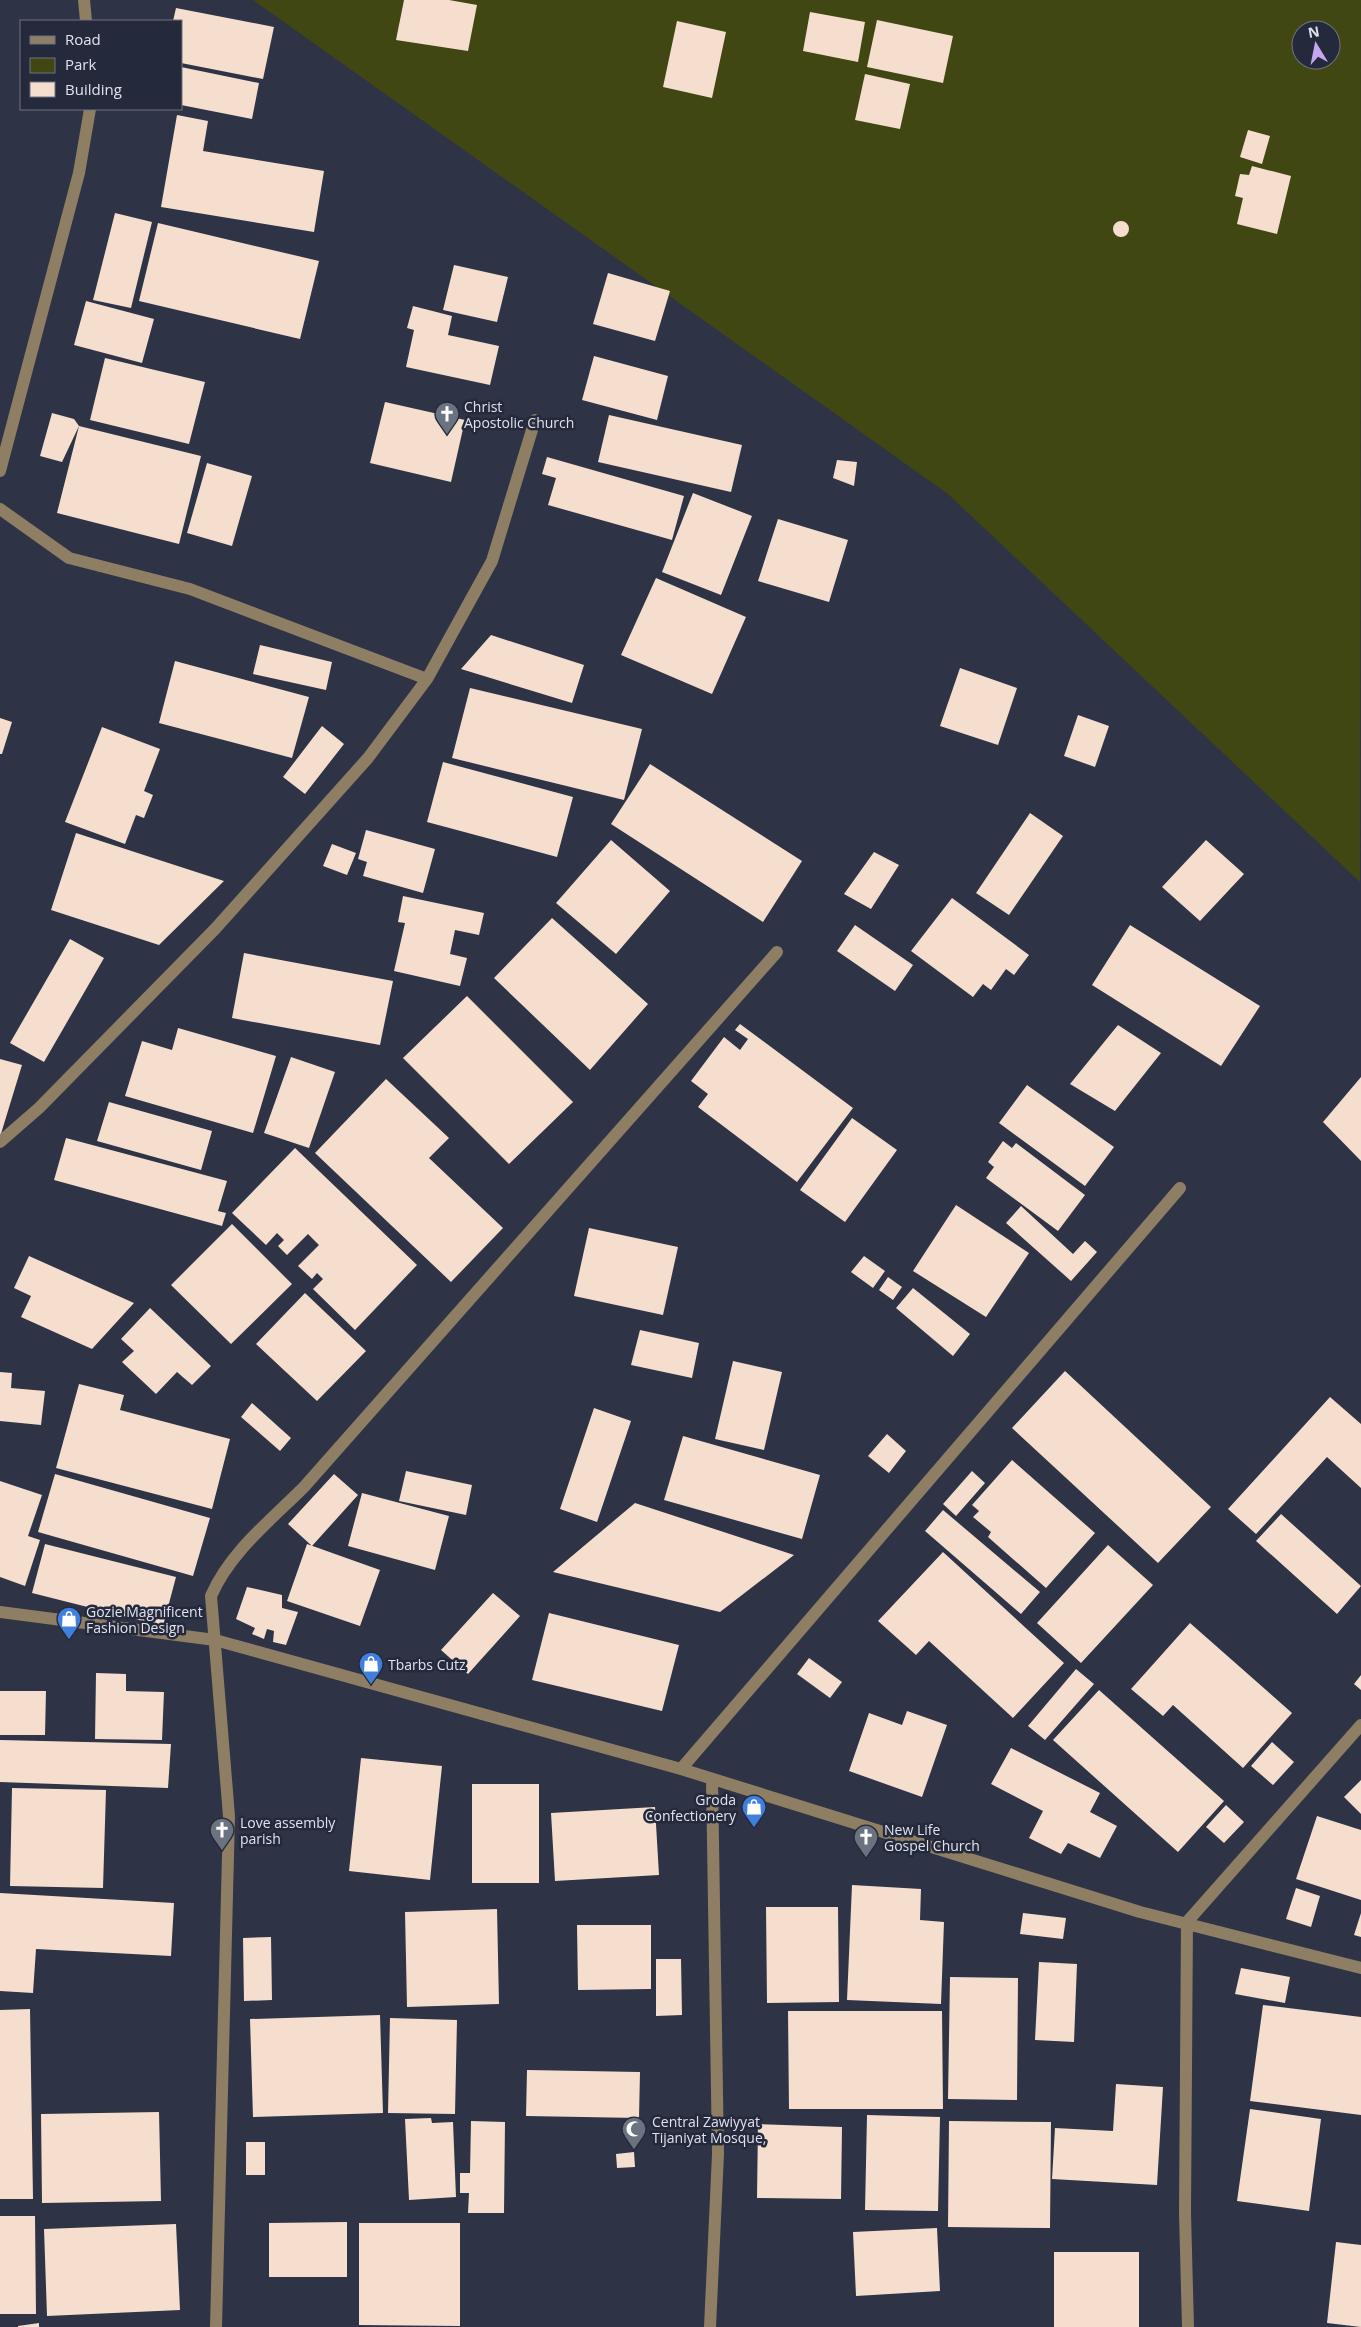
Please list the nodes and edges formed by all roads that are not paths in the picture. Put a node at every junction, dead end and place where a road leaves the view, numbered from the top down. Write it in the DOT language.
graph roads {
  1 [pos="84,0"];
  2 [pos="86,20"];
  3 [pos="90,110"];
  4 [pos="535,420"];
  5 [pos="0,471"];
  6 [pos="0,509"];
  7 [pos="427,679"];
  8 [pos="777,952"];
  9 [pos="0,1142"];
  10 [pos="1180,1188"];
  11 [pos="0,1612"];
  12 [pos="215,1640"];
  13 [pos="1361,1725"];
  14 [pos="681,1769"];
  15 [pos="712,1779"];
  16 [pos="1187,1922"];
  17 [pos="1361,1968"];
  18 [pos="216,2327"];
  19 [pos="710,2327"];
  20 [pos="1188,2327"];
  1 -- 2 [label="street"];
  3 -- 5 [label="street"];
  4 -- 7 [label="street"];
  6 -- 7 [label="street"];
  7 -- 9 [label="street"];
  8 -- 12 [label="street"];
  10 -- 14 [label="street"];
  11 -- 12 [label="street"];
  12 -- 14 [label="street"];
  12 -- 18 [label="street"];
  13 -- 16 [label="street"];
  14 -- 15 [label="street"];
  15 -- 16 [label="street"];
  15 -- 19 [label="street"];
  16 -- 17 [label="street"];
  16 -- 20 [label="street"];
}
